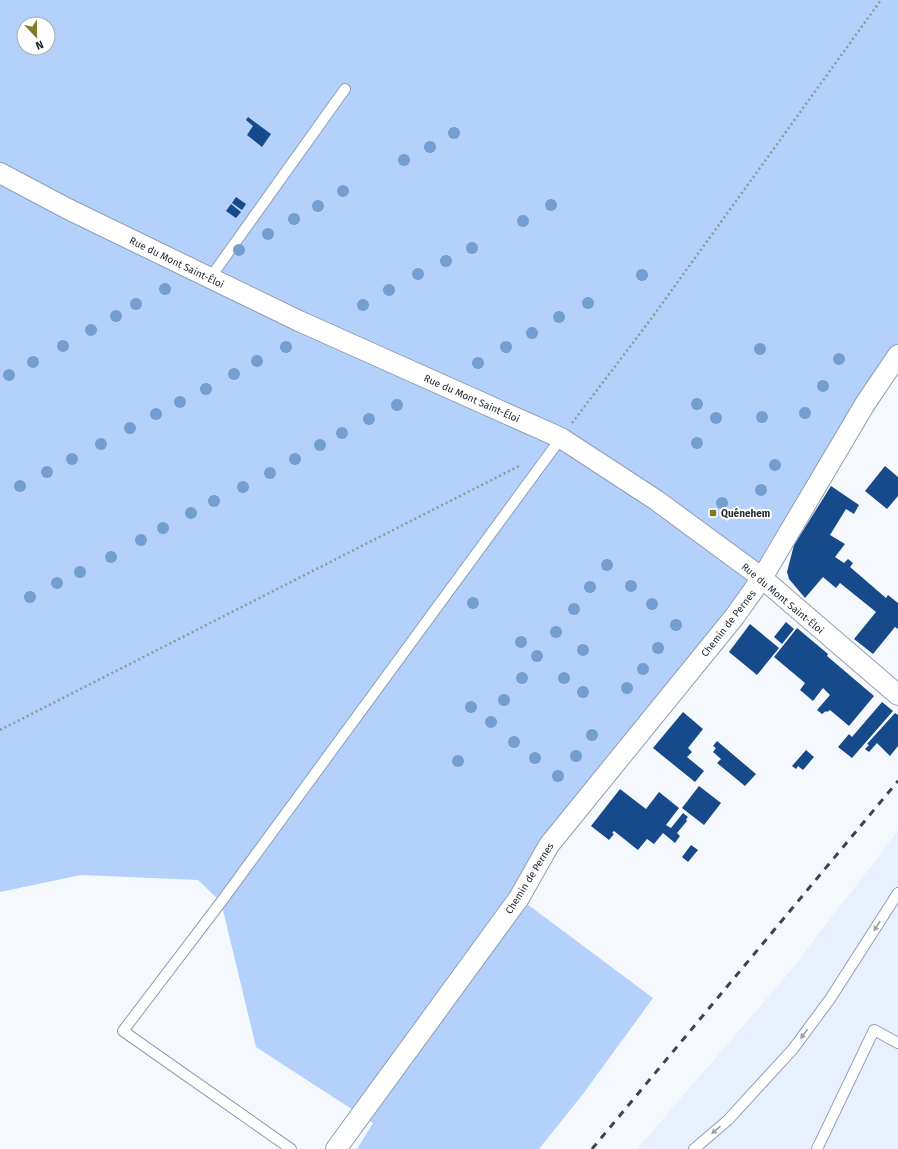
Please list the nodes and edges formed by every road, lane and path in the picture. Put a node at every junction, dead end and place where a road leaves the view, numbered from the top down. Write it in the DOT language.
graph roads {
  1 [pos="881,0"];
  2 [pos="345,89"];
  3 [pos="0,173"];
  4 [pos="210,278"];
  5 [pos="898,355"];
  6 [pos="561,438"];
  7 [pos="524,464"];
  8 [pos="762,578"];
  9 [pos="898,695"];
  10 [pos="0,730"];
  11 [pos="898,894"];
  12 [pos="898,1043"];
  13 [pos="291,1149"];
  14 [pos="336,1149"];
  15 [pos="694,1149"];
  16 [pos="817,1149"];
  1 -- 6 [label="path"];
  2 -- 4 [label="lane"];
  3 -- 4 [label="street, Rue du Mont Saint-Éloi"];
  4 -- 6 [label="street, Rue du Mont Saint-Éloi"];
  5 -- 8 [label="street, Chemin de Pernes"];
  6 -- 8 [label="street, Rue du Mont Saint-Éloi"];
  6 -- 13 [label="lane"];
  7 -- 10 [label="path"];
  8 -- 9 [label="street, Rue du Mont Saint-Éloi"];
  8 -- 14 [label="street, Chemin de Pernes"];
  11 -- 15 [label="lane, one-way"];
  12 -- 16 [label="lane"];
}
